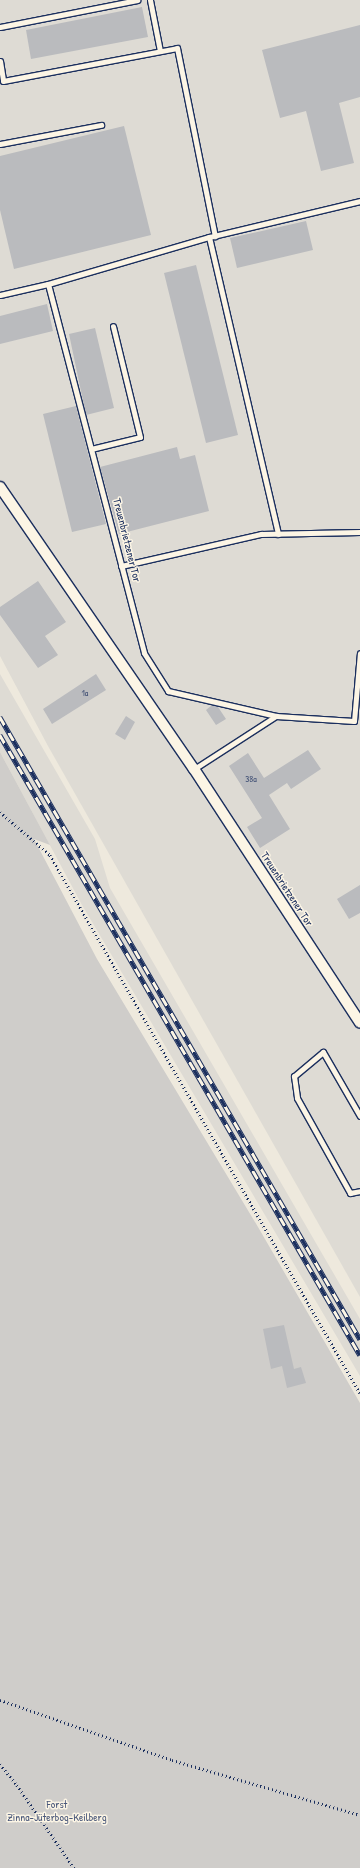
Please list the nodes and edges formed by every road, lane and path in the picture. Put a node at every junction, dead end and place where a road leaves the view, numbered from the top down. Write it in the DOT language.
graph roads {
  1 [pos="137,0"];
  2 [pos="150,0"];
  3 [pos="0,27"];
  4 [pos="160,51"];
  5 [pos="0,61"];
  6 [pos="101,125"];
  7 [pos="0,144"];
  8 [pos="360,201"];
  9 [pos="215,236"];
  10 [pos="209,238"];
  11 [pos="48,284"];
  12 [pos="0,295"];
  13 [pos="113,326"];
  14 [pos="91,449"];
  15 [pos="0,487"];
  16 [pos="360,532"];
  17 [pos="278,534"];
  18 [pos="121,566"];
  19 [pos="360,653"];
  20 [pos="276,716"];
  21 [pos="194,769"];
  22 [pos="0,812"];
  23 [pos="360,1023"];
  24 [pos="360,1116"];
  25 [pos="360,1191"];
  26 [pos="360,1393"];
  27 [pos="0,1700"];
  28 [pos="0,1764"];
  29 [pos="360,1815"];
  30 [pos="74,1868"];
  1 -- 3 [label="lane"];
  2 -- 4 [label="lane"];
  4 -- 5 [label="lane"];
  4 -- 9 [label="lane"];
  6 -- 7 [label="lane"];
  8 -- 9 [label="lane"];
  9 -- 10 [label="lane"];
  10 -- 11 [label="lane"];
  10 -- 17 [label="lane"];
  11 -- 12 [label="lane"];
  11 -- 14 [label="lane, Treuenbrietzener Tor"];
  13 -- 14 [label="lane"];
  14 -- 18 [label="lane, Treuenbrietzener Tor"];
  15 -- 21 [label="street, Treuenbrietzener Tor"];
  16 -- 17 [label="lane"];
  17 -- 18 [label="lane"];
  18 -- 20 [label="lane, Treuenbrietzener Tor"];
  19 -- 20 [label="lane, Treuenbrietzener Tor"];
  20 -- 21 [label="lane"];
  21 -- 23 [label="street, Treuenbrietzener Tor"];
  22 -- 26 [label="path"];
  24 -- 25 [label="lane"];
  27 -- 29 [label="path"];
  28 -- 30 [label="path"];
}
